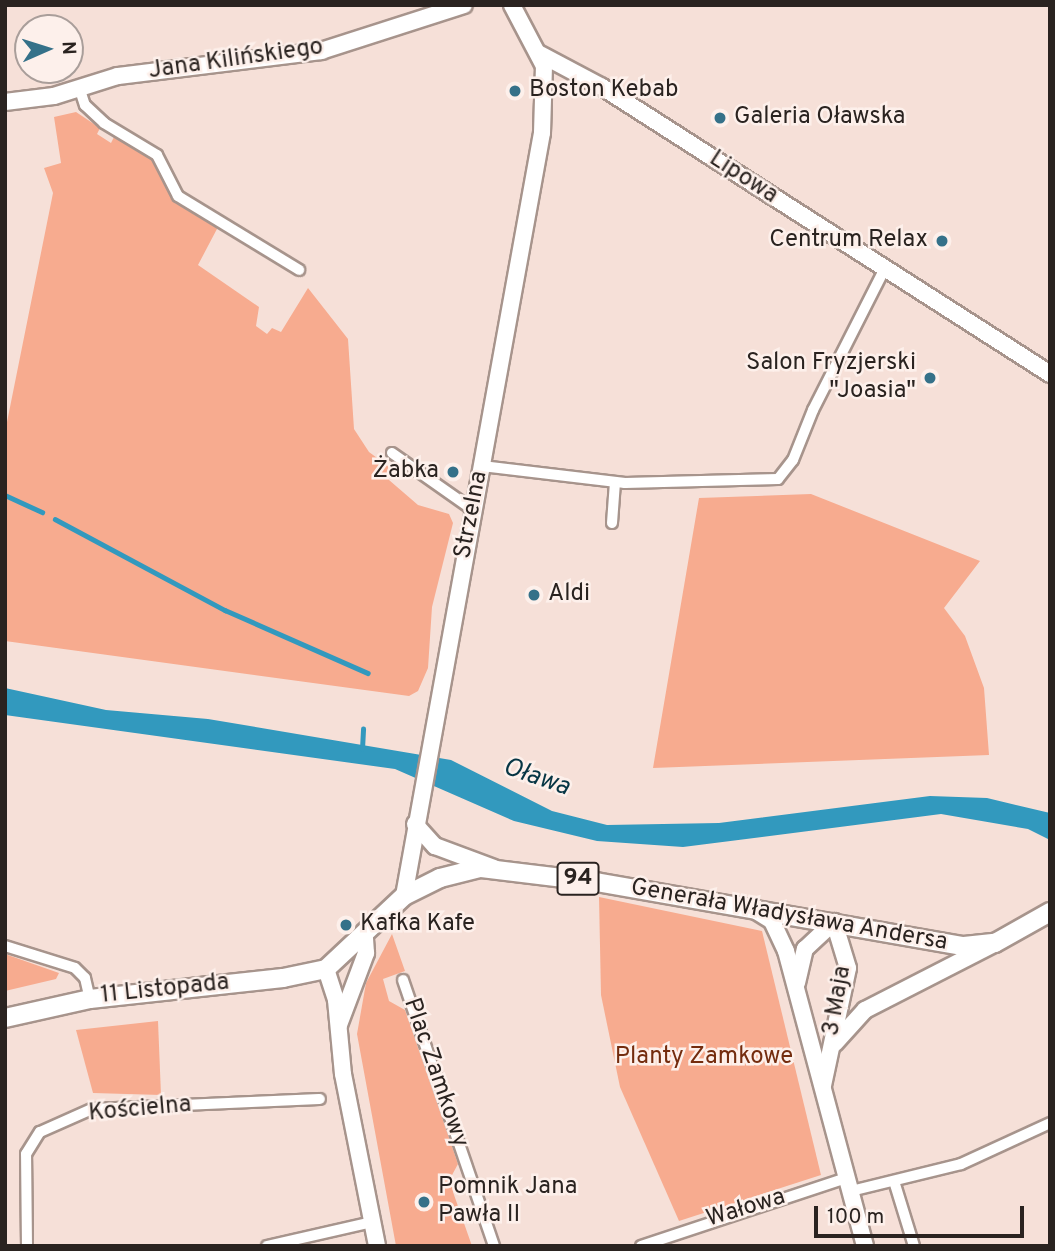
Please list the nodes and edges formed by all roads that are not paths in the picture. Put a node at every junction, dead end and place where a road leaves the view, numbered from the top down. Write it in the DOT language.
graph roads {
  1 [pos="464,5"];
  2 [pos="512,5"];
  3 [pos="431,11"];
  4 [pos="540,54"];
  5 [pos="79,87"];
  6 [pos="5,102"];
  7 [pos="299,270"];
  8 [pos="884,270"];
  9 [pos="1050,374"];
  10 [pos="392,453"];
  11 [pos="481,466"];
  12 [pos="620,482"];
  13 [pos="473,510"];
  14 [pos="612,523"];
  15 [pos="416,822"];
  16 [pos="494,868"];
  17 [pos="404,896"];
  18 [pos="750,908"];
  19 [pos="1050,912"];
  20 [pos="834,922"];
  21 [pos="365,937"];
  22 [pos="995,943"];
  23 [pos="5,946"];
  24 [pos="326,970"];
  25 [pos="403,981"];
  26 [pos="90,999"];
  27 [pos="798,999"];
  28 [pos="5,1018"];
  29 [pos="338,1028"];
  30 [pos="828,1057"];
  31 [pos="822,1090"];
  32 [pos="320,1099"];
  33 [pos="1049,1125"];
  34 [pos="894,1181"];
  35 [pos="849,1184"];
  36 [pos="372,1222"];
  37 [pos="643,1244"];
  38 [pos="27,1246"];
  39 [pos="267,1246"];
  40 [pos="377,1246"];
  41 [pos="494,1246"];
  42 [pos="865,1246"];
  43 [pos="914,1246"];
  1 -- 3 [label="main road, Jana Kilińskiego"];
  2 -- 4 [label="main road"];
  3 -- 5 [label="main road, Jana Kilińskiego"];
  4 -- 8 [label="main road, Lipowa"];
  4 -- 11 [label="main road, Strzelna"];
  5 -- 6 [label="main road, Jana Kilińskiego"];
  5 -- 7 [label="street"];
  8 -- 9 [label="main road, Lipowa"];
  8 -- 12 [label="street"];
  10 -- 13 [label="street"];
  11 -- 12 [label="street"];
  11 -- 13 [label="main road, Strzelna"];
  12 -- 14 [label="street"];
  13 -- 15 [label="main road, Strzelna"];
  15 -- 16 [label="main road"];
  15 -- 17 [label="main road, Strzelna"];
  16 -- 17 [label="main road, Generała Władysława Andersa / 94"];
  16 -- 18 [label="main road, Generała Władysława Andersa / 94"];
  17 -- 21 [label="main road, Generała Władysława Andersa / 94"];
  18 -- 20 [label="main road, Generała Władysława Andersa / 94"];
  18 -- 27 [label="main road, 3 Maja"];
  19 -- 22 [label="main road, 94"];
  20 -- 22 [label="main road, Generała Władysława Andersa / 94"];
  20 -- 27 [label="main road, 3 Maja"];
  20 -- 30 [label="main road, 3 Maja"];
  21 -- 24 [label="main road, Generała Władysława Andersa / 94"];
  21 -- 29 [label="main road"];
  22 -- 30 [label="main road"];
  23 -- 26 [label="street"];
  24 -- 26 [label="main road, 11 Listopada / 94"];
  24 -- 29 [label="main road"];
  25 -- 41 [label="street, Plac Zamkowy"];
  26 -- 28 [label="main road, 11 Listopada / 94"];
  27 -- 31 [label="main road, 3 Maja"];
  29 -- 36 [label="main road"];
  30 -- 31 [label="main road, 3 Maja"];
  31 -- 35 [label="main road, 3 Maja"];
  32 -- 38 [label="street, Kościelna"];
  33 -- 34 [label="street, Wałowa"];
  34 -- 35 [label="street, Wałowa"];
  34 -- 43 [label="street"];
  35 -- 37 [label="street, Wałowa"];
  35 -- 42 [label="main road, 3 Maja"];
  36 -- 39 [label="street"];
  36 -- 40 [label="main road"];
}
